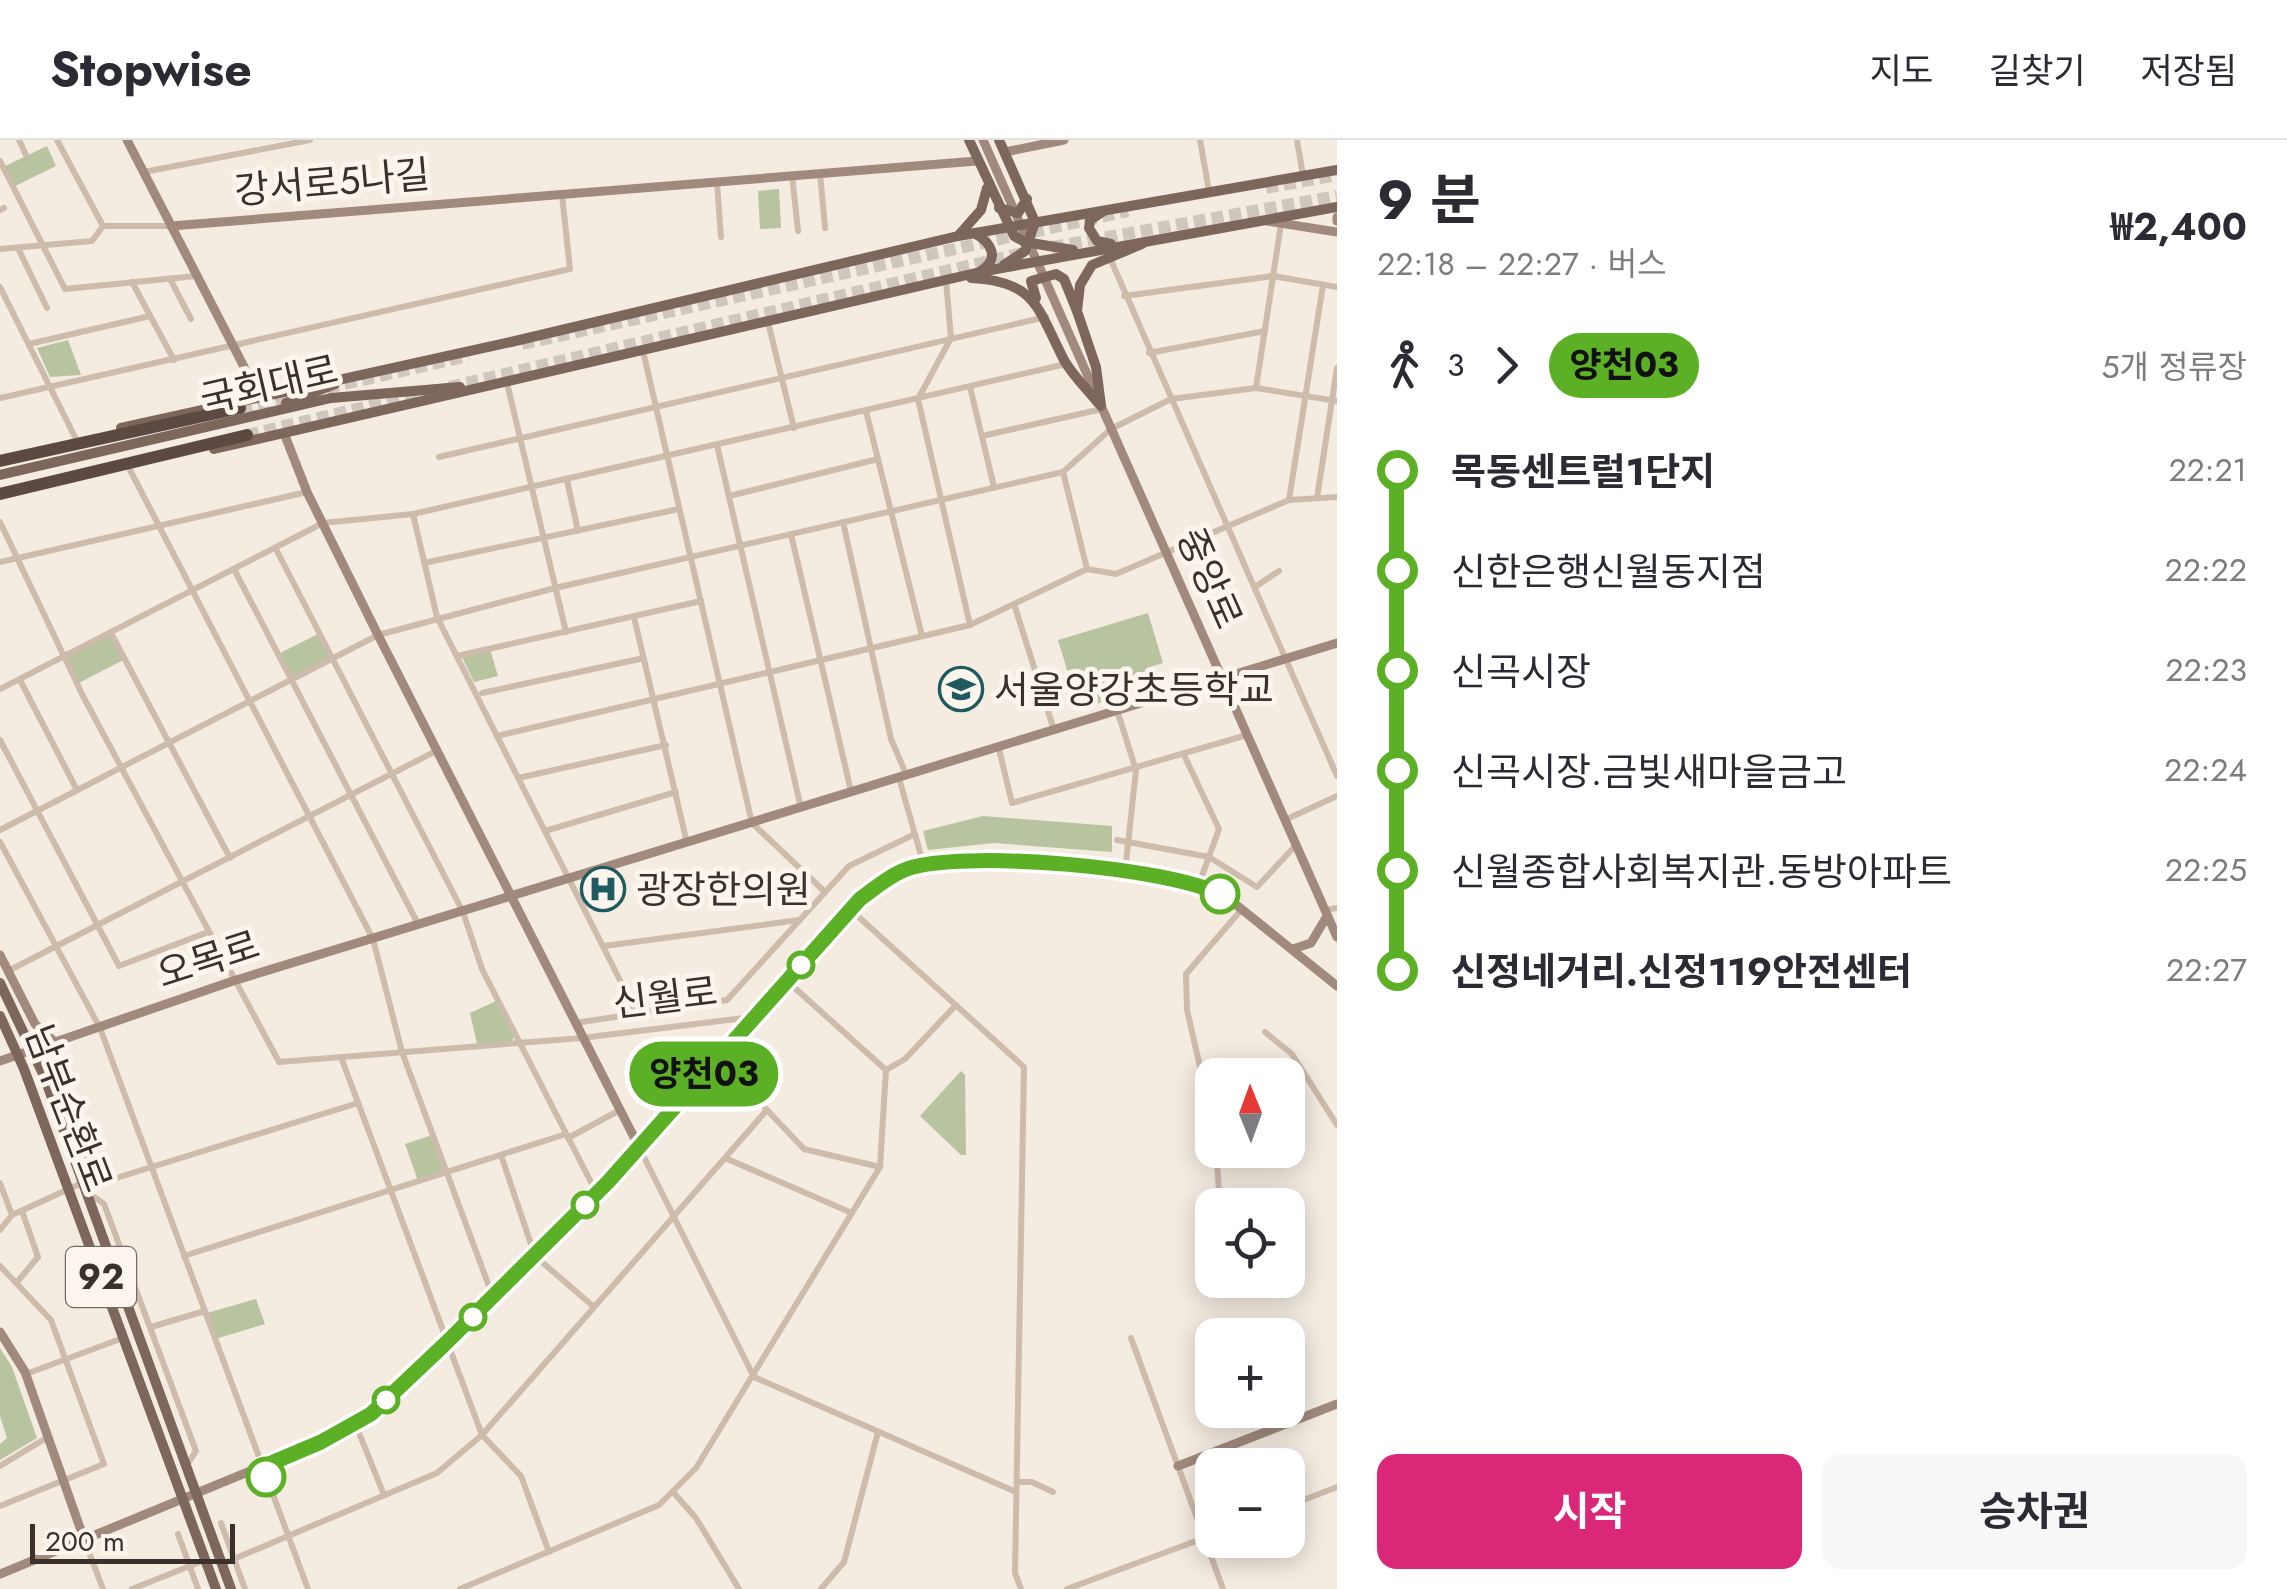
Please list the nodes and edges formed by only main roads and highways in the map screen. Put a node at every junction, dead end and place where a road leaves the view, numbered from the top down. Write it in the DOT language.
graph roads {
  1 [pos="128,140"];
  2 [pos="969,140"];
  3 [pos="983,140"];
  4 [pos="998,140"];
  5 [pos="1064,140"];
  6 [pos="1005,152"];
  7 [pos="977,161"];
  8 [pos="1337,170"];
  9 [pos="987,186"];
  10 [pos="1026,200"];
  11 [pos="1337,203"];
  12 [pos="998,208"];
  13 [pos="1108,209"];
  14 [pos="1034,219"];
  15 [pos="1260,220"];
  16 [pos="170,226"];
  17 [pos="1009,228"];
  18 [pos="1337,232"];
  19 [pos="974,234"];
  20 [pos="958,236"];
  21 [pos="1161,237"];
  22 [pos="1030,244"];
  23 [pos="1116,245"];
  24 [pos="1084,251"];
  25 [pos="999,268"];
  26 [pos="980,272"];
  27 [pos="950,279"];
  28 [pos="1077,312"];
  29 [pos="1044,314"];
  30 [pos="554,369"];
  31 [pos="355,376"];
  32 [pos="258,396"];
  33 [pos="240,408"];
  34 [pos="1102,408"];
  35 [pos="284,433"];
  36 [pos="246,435"];
  37 [pos="52,448"];
  38 [pos="0,461"];
  39 [pos="0,473"];
  40 [pos="72,478"];
  41 [pos="0,494"];
  42 [pos="1337,643"];
  43 [pos="1223,680"];
  44 [pos="509,898"];
  45 [pos="1326,913"];
  46 [pos="1337,937"];
  47 [pos="1293,948"];
  48 [pos="0,956"];
  49 [pos="0,983"];
  50 [pos="1337,986"];
  51 [pos="0,1016"];
  52 [pos="56,1043"];
  53 [pos="33,1050"];
  54 [pos="18,1054"];
  55 [pos="0,1061"];
  56 [pos="639,1147"];
  57 [pos="0,1332"];
  58 [pos="1337,1404"];
  59 [pos="1178,1466"];
  60 [pos="196,1495"];
  61 [pos="182,1500"];
  62 [pos="84,1539"];
  63 [pos="0,1574"];
  64 [pos="214,1589"];
  65 [pos="231,1589"];
  1 -- 16 [label="main road"];
  2 -- 7 [label="main road"];
  3 -- 34 [label="main road, 중앙로"];
  4 -- 6 [label="main road"];
  5 -- 6 [label="main road"];
  6 -- 10 [label="main road"];
  7 -- 9 [label="main road"];
  7 -- 16 [label="main road, 강서로5나길"];
  8 -- 13 [label="main road"];
  9 -- 12 [label="main road"];
  9 -- 20 [label="main road"];
  10 -- 12 [label="main road"];
  10 -- 14 [label="main road"];
  11 -- 15 [label="main road"];
  12 -- 17 [label="main road"];
  13 -- 14 [label="main road"];
  13 -- 23 [label="main road"];
  14 -- 17 [label="main road"];
  14 -- 22 [label="main road"];
  15 -- 18 [label="main road"];
  15 -- 21 [label="main road"];
  16 -- 32 [label="main road"];
  17 -- 19 [label="main road"];
  17 -- 22 [label="main road"];
  19 -- 20 [label="main road"];
  19 -- 26 [label="main road"];
  20 -- 31 [label="main road"];
  21 -- 23 [label="main road"];
  21 -- 28 [label="main road"];
  22 -- 24 [label="main road"];
  22 -- 25 [label="main road"];
  23 -- 24 [label="main road"];
  24 -- 25 [label="main road"];
  25 -- 26 [label="main road"];
  26 -- 27 [label="main road"];
  27 -- 29 [label="main road"];
  27 -- 30 [label="main road"];
  28 -- 29 [label="main road"];
  28 -- 34 [label="main road"];
  29 -- 34 [label="main road"];
  30 -- 35 [label="main road"];
  30 -- 39 [label="main road, 국회대로"];
  31 -- 32 [label="main road"];
  31 -- 39 [label="main road, 국회대로"];
  32 -- 37 [label="main road"];
  33 -- 37 [label="highway"];
  34 -- 43 [label="main road, 중앙로"];
  35 -- 40 [label="main road"];
  35 -- 44 [label="main road"];
  36 -- 40 [label="highway"];
  37 -- 38 [label="highway"];
  40 -- 41 [label="highway"];
  42 -- 43 [label="main road, 오목로"];
  43 -- 44 [label="main road, 오목로"];
  43 -- 45 [label="main road, 중앙로"];
  44 -- 52 [label="main road, 오목로"];
  44 -- 56 [label="main road"];
  45 -- 46 [label="main road, 중앙로"];
  45 -- 47 [label="main road"];
  47 -- 50 [label="main road, 신월로"];
  47 -- 56 [label="main road, 신월로"];
  48 -- 52 [label="main road, 남부순환로"];
  49 -- 53 [label="main road, 남부순환로 / 92"];
  51 -- 54 [label="main road, 남부순환로 / 92"];
  52 -- 53 [label="main road, 오목로"];
  53 -- 54 [label="main road, 오목로"];
  53 -- 60 [label="main road, 남부순환로 / 92"];
  54 -- 55 [label="main road, 오목로"];
  54 -- 61 [label="main road, 남부순환로 / 92"];
  56 -- 60 [label="main road, 신월로"];
  57 -- 62 [label="main road"];
  58 -- 59 [label="main road"];
  60 -- 61 [label="main road, 신월로"];
  60 -- 65 [label="main road, 남부순환로 / 92"];
  61 -- 62 [label="main road, 신월로"];
  61 -- 64 [label="main road, 남부순환로 / 92"];
  62 -- 63 [label="main road, 신월로"];
}
